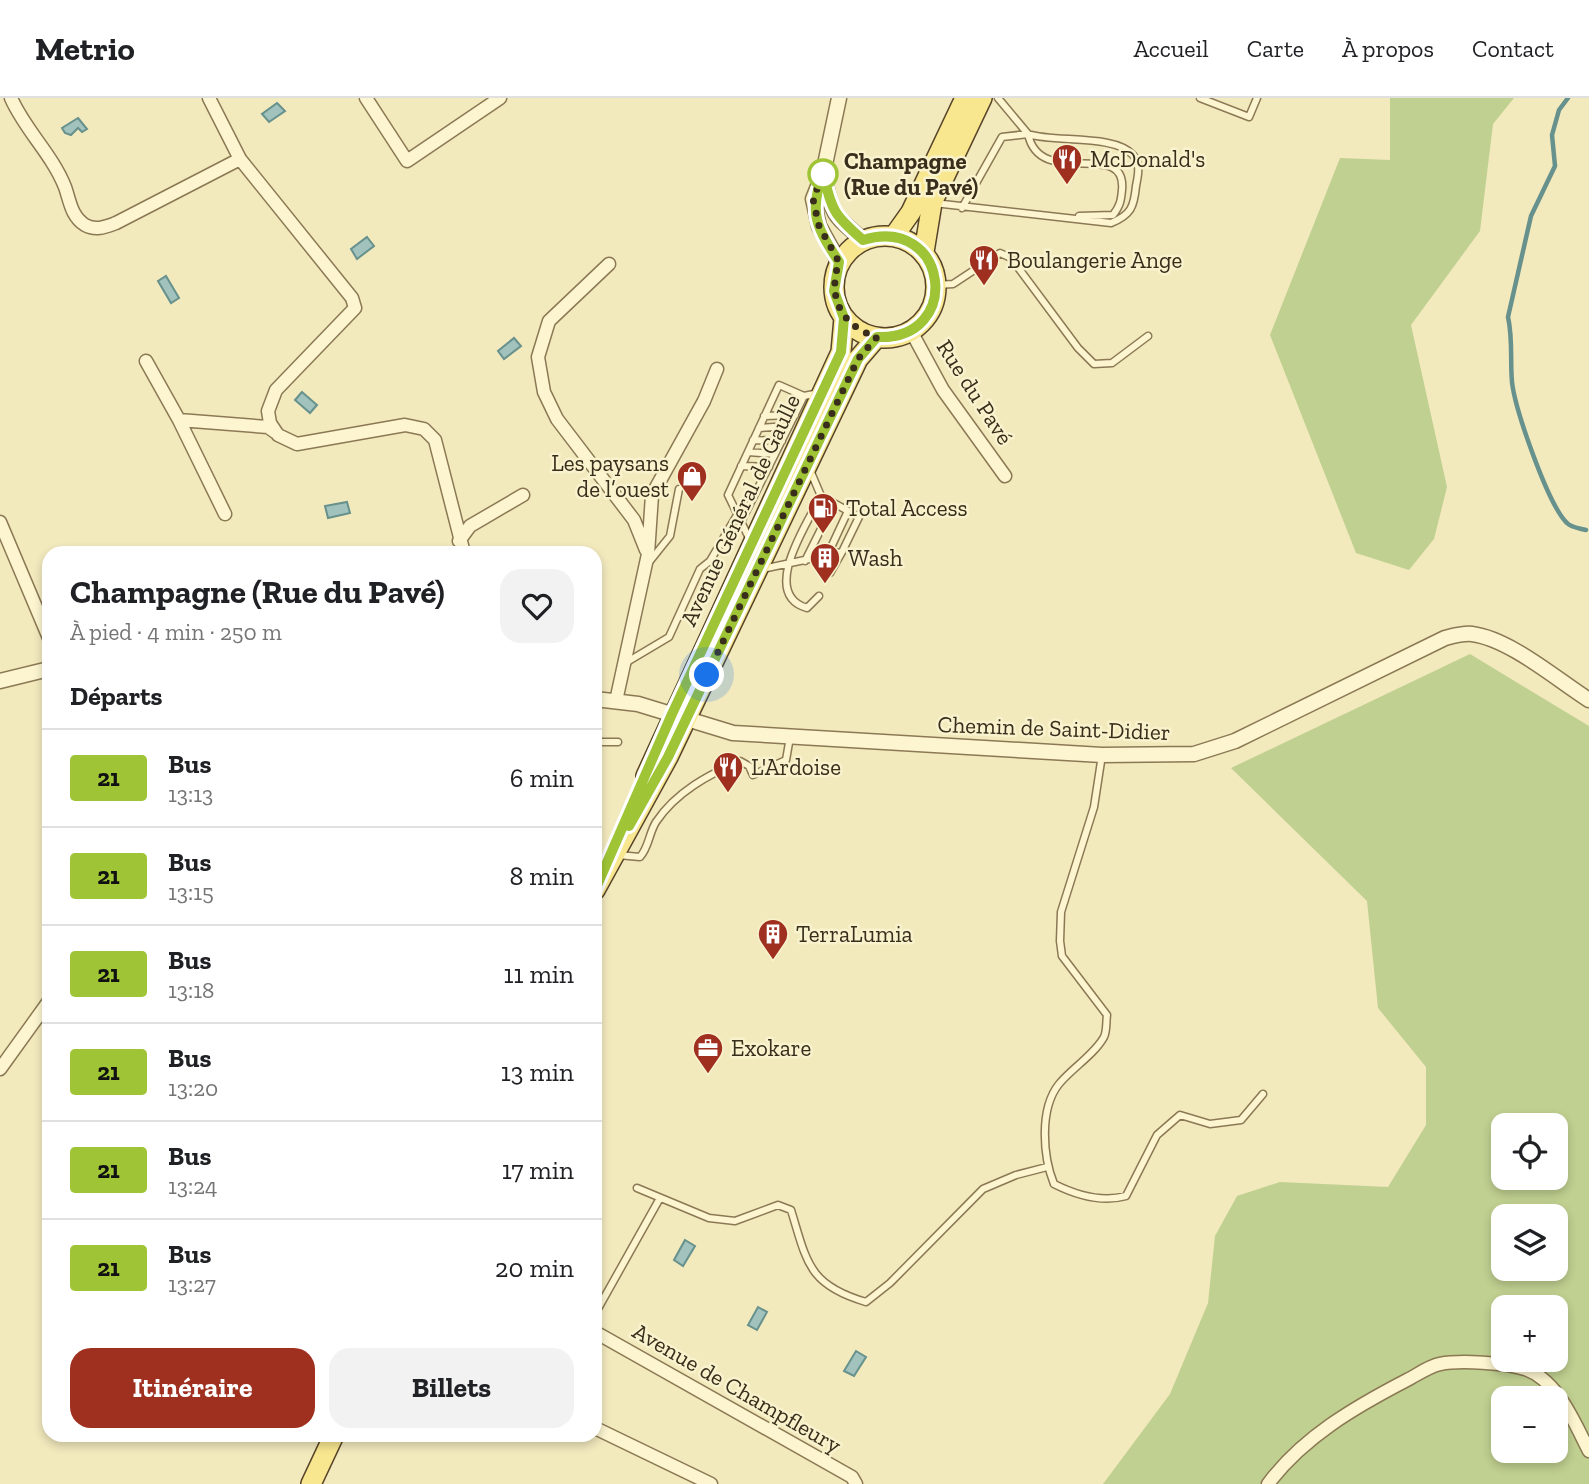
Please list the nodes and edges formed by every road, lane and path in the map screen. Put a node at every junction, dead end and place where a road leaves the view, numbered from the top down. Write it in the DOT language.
graph roads {
  1 [pos="11,98"];
  2 [pos="209,98"];
  3 [pos="366,98"];
  4 [pos="500,98"];
  5 [pos="839,98"];
  6 [pos="965,98"];
  7 [pos="982,98"];
  8 [pos="998,98"];
  9 [pos="1200,98"];
  10 [pos="1257,98"];
  11 [pos="1027,134"];
  12 [pos="240,159"];
  13 [pos="823,174"];
  14 [pos="932,203"];
  15 [pos="962,208"];
  16 [pos="1070,216"];
  17 [pos="894,236"];
  18 [pos="863,240"];
  19 [pos="924,253"];
  20 [pos="839,262"];
  21 [pos="609,264"];
  22 [pos="936,285"];
  23 [pos="844,318"];
  24 [pos="911,331"];
  25 [pos="1148,336"];
  26 [pos="877,337"];
  27 [pos="146,361"];
  28 [pos="718,369"];
  29 [pos="813,394"];
  30 [pos="795,415"];
  31 [pos="764,416"];
  32 [pos="179,420"];
  33 [pos="789,426"];
  34 [pos="759,428"];
  35 [pos="278,435"];
  36 [pos="753,440"];
  37 [pos="782,441"];
  38 [pos="748,452"];
  39 [pos="775,454"];
  40 [pos="807,463"];
  41 [pos="741,466"];
  42 [pos="769,467"];
  43 [pos="1005,476"];
  44 [pos="679,489"];
  45 [pos="523,495"];
  46 [pos="821,496"];
  47 [pos="834,503"];
  48 [pos="848,511"];
  49 [pos="225,514"];
  50 [pos="737,515"];
  51 [pos="0,522"];
  52 [pos="741,522"];
  53 [pos="752,544"];
  54 [pos="462,546"];
  55 [pos="462,546"];
  56 [pos="842,552"];
  57 [pos="648,554"];
  58 [pos="827,556"];
  59 [pos="805,561"];
  60 [pos="786,566"];
  61 [pos="645,569"];
  62 [pos="757,570"];
  63 [pos="830,573"];
  64 [pos="819,597"];
  65 [pos="42,621"];
  66 [pos="624,664"];
  67 [pos="42,671"];
  68 [pos="0,681"];
  69 [pos="690,693"];
  70 [pos="602,700"];
  71 [pos="1589,700"];
  72 [pos="616,701"];
  73 [pos="679,716"];
  74 [pos="790,737"];
  75 [pos="602,742"];
  76 [pos="618,742"];
  77 [pos="1102,755"];
  78 [pos="614,851"];
  79 [pos="602,876"];
  80 [pos="42,1011"];
  81 [pos="0,1069"];
  82 [pos="1263,1094"];
  83 [pos="1047,1167"];
  84 [pos="637,1188"];
  85 [pos="660,1198"];
  86 [pos="602,1302"];
  87 [pos="602,1336"];
  88 [pos="602,1431"];
  89 [pos="331,1442"];
  90 [pos="1589,1451"];
  91 [pos="310,1484"];
  92 [pos="710,1484"];
  93 [pos="856,1484"];
  94 [pos="1268,1484"];
  1 -- 12 [label="street"];
  2 -- 12 [label="street"];
  3 -- 4 [label="street"];
  5 -- 13 [label="street"];
  6 -- 17 [label="main road"];
  7 -- 14 [label="main road"];
  8 -- 11 [label="lane"];
  9 -- 10 [label="lane"];
  11 -- 15 [label="lane"];
  11 -- 16 [label="lane"];
  11 -- 16 [label="lane"];
  12 -- 35 [label="street"];
  13 -- 18 [label="street"];
  13 -- 20 [label="street"];
  14 -- 15 [label="lane"];
  14 -- 19 [label="main road"];
  15 -- 16 [label="lane"];
  17 -- 18 [label="main road"];
  17 -- 19 [label="main road"];
  18 -- 20 [label="main road"];
  19 -- 22 [label="main road"];
  20 -- 23 [label="main road"];
  21 -- 57 [label="street"];
  22 -- 24 [label="main road"];
  22 -- 25 [label="lane"];
  23 -- 26 [label="main road"];
  23 -- 29 [label="main road, Avenue Général de Gaulle"];
  24 -- 26 [label="main road"];
  24 -- 43 [label="street, Rue du Pavé"];
  26 -- 40 [label="main road, Avenue Général de Gaulle"];
  27 -- 32 [label="street"];
  28 -- 57 [label="street"];
  29 -- 30 [label="lane"];
  29 -- 31 [label="lane"];
  29 -- 53 [label="main road, Avenue Général de Gaulle"];
  30 -- 31 [label="lane"];
  30 -- 33 [label="lane"];
  31 -- 34 [label="lane"];
  32 -- 35 [label="street"];
  32 -- 49 [label="street"];
  33 -- 34 [label="lane"];
  33 -- 37 [label="lane"];
  34 -- 36 [label="lane"];
  35 -- 54 [label="street"];
  36 -- 37 [label="lane"];
  36 -- 38 [label="lane"];
  37 -- 39 [label="lane"];
  38 -- 39 [label="lane"];
  38 -- 41 [label="lane"];
  39 -- 42 [label="lane"];
  40 -- 46 [label="lane"];
  40 -- 62 [label="main road, Avenue Général de Gaulle"];
  41 -- 42 [label="lane"];
  41 -- 50 [label="lane"];
  42 -- 52 [label="lane"];
  44 -- 61 [label="lane"];
  45 -- 55 [label="street"];
  46 -- 47 [label="lane"];
  46 -- 60 [label="lane"];
  47 -- 48 [label="lane"];
  47 -- 59 [label="lane"];
  48 -- 56 [label="lane"];
  48 -- 58 [label="lane"];
  50 -- 52 [label="lane"];
  50 -- 66 [label="lane"];
  51 -- 65 [label="street"];
  52 -- 53 [label="lane"];
  53 -- 69 [label="main road, Avenue Général de Gaulle"];
  56 -- 58 [label="lane"];
  56 -- 63 [label="lane"];
  57 -- 61 [label="street"];
  58 -- 59 [label="lane"];
  59 -- 60 [label="lane"];
  60 -- 62 [label="lane"];
  60 -- 64 [label="lane"];
  61 -- 66 [label="street"];
  62 -- 69 [label="main road, Avenue Général de Gaulle"];
  66 -- 72 [label="street"];
  67 -- 68 [label="street"];
  69 -- 73 [label="main road, Avenue Général de Gaulle"];
  70 -- 72 [label="street, Chemin de Saint-Didier"];
  71 -- 77 [label="street, Chemin de Saint-Didier"];
  72 -- 73 [label="street, Chemin de Saint-Didier"];
  73 -- 74 [label="street, Chemin de Saint-Didier"];
  73 -- 78 [label="main road, Avenue Général de Gaulle"];
  73 -- 78 [label="main road, Avenue Général de Gaulle"];
  74 -- 77 [label="street, Chemin de Saint-Didier"];
  74 -- 78 [label="lane"];
  75 -- 76 [label="lane"];
  77 -- 83 [label="lane"];
  78 -- 79 [label="main road"];
  80 -- 81 [label="street"];
  82 -- 83 [label="lane"];
  83 -- 85 [label="lane"];
  84 -- 85 [label="lane"];
  85 -- 86 [label="lane"];
  87 -- 93 [label="street, Avenue de Champfleury"];
  88 -- 92 [label="street"];
  89 -- 91 [label="main road"];
  90 -- 94 [label="street"];
}
